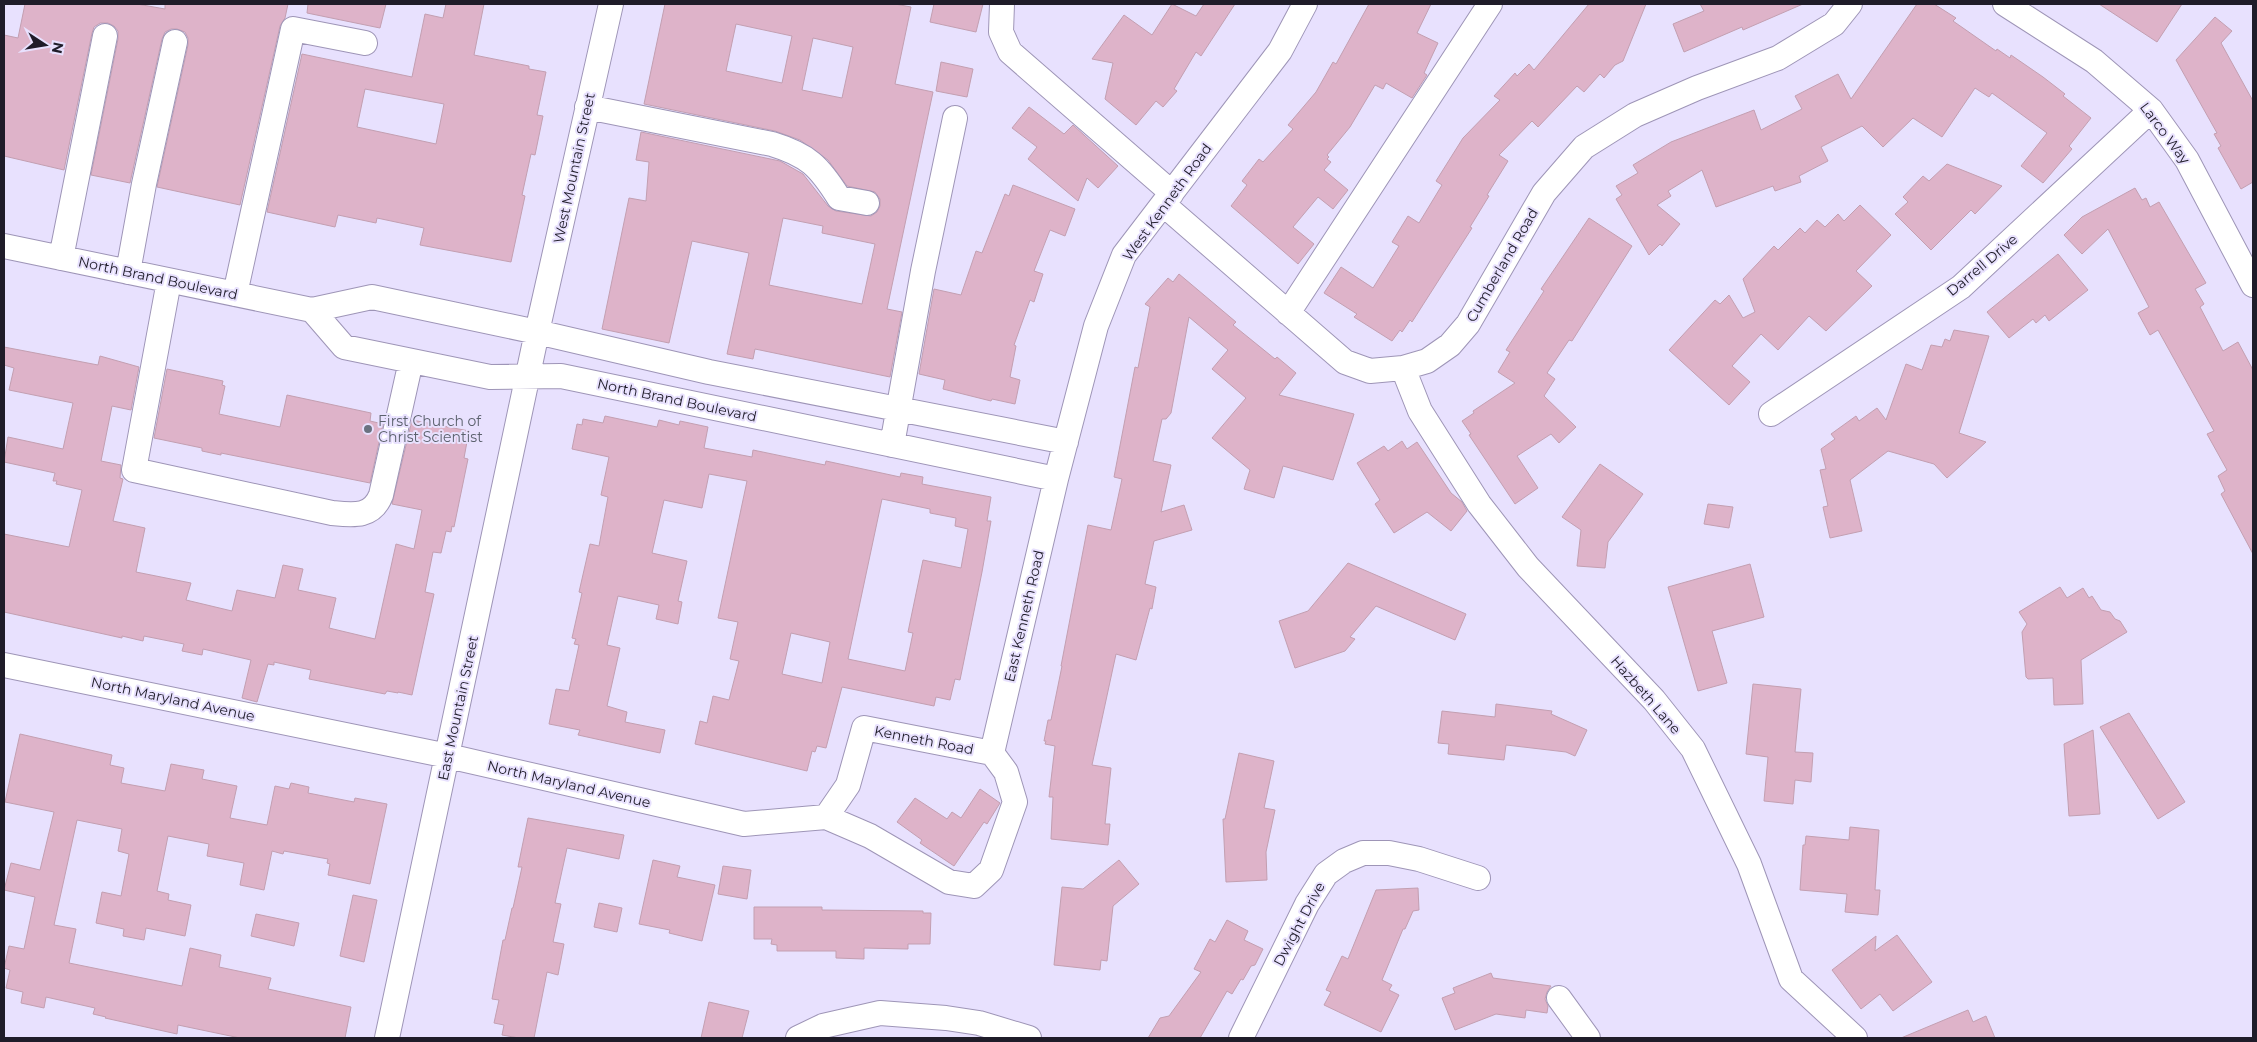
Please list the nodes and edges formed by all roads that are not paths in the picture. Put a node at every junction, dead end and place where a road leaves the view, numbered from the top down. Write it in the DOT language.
graph roads {
  1 [pos="611,4"];
  2 [pos="1002,4"];
  3 [pos="1305,4"];
  4 [pos="1490,4"];
  5 [pos="1850,4"];
  6 [pos="2005,4"];
  7 [pos="105,36"];
  8 [pos="175,42"];
  9 [pos="365,43"];
  10 [pos="587,107"];
  11 [pos="2150,110"];
  12 [pos="955,118"];
  13 [pos="1167,199"];
  14 [pos="867,203"];
  15 [pos="4,246"];
  16 [pos="61,258"];
  17 [pos="128,272"];
  18 [pos="169,281"];
  19 [pos="2253,285"];
  20 [pos="235,294"];
  21 [pos="312,310"];
  22 [pos="1288,313"];
  23 [pos="537,332"];
  24 [pos="412,361"];
  25 [pos="1403,368"];
  26 [pos="527,377"];
  27 [pos="898,410"];
  28 [pos="1771,414"];
  29 [pos="1066,442"];
  30 [pos="892,445"];
  31 [pos="1056,479"];
  32 [pos="4,664"];
  33 [pos="992,753"];
  34 [pos="448,756"];
  35 [pos="826,817"];
  36 [pos="1478,878"];
  37 [pos="1558,998"];
  38 [pos="387,1038"];
  39 [pos="798,1038"];
  40 [pos="1029,1038"];
  41 [pos="1241,1038"];
  42 [pos="1588,1038"];
  43 [pos="1856,1038"];
  1 -- 10 [label="street, West Mountain Street"];
  2 -- 13 [label="street, Cumberland Road"];
  3 -- 13 [label="street, West Kenneth Road"];
  4 -- 22 [label="street"];
  5 -- 25 [label="street, Cumberland Road"];
  6 -- 11 [label="street, Larco Way"];
  7 -- 16 [label="street"];
  8 -- 17 [label="street"];
  9 -- 20 [label="street"];
  10 -- 14 [label="street"];
  10 -- 23 [label="street, West Mountain Street"];
  11 -- 19 [label="street, Larco Way"];
  11 -- 28 [label="street, Darrell Drive"];
  12 -- 27 [label="street"];
  13 -- 22 [label="street, Cumberland Road"];
  13 -- 29 [label="street, West Kenneth Road"];
  15 -- 16 [label="street, North Brand Boulevard"];
  16 -- 17 [label="street, North Brand Boulevard"];
  17 -- 18 [label="street, North Brand Boulevard"];
  18 -- 20 [label="street, North Brand Boulevard"];
  18 -- 24 [label="street"];
  20 -- 21 [label="street, North Brand Boulevard"];
  21 -- 23 [label="street, North Brand Boulevard"];
  21 -- 24 [label="street, North Brand Boulevard"];
  22 -- 25 [label="street, Cumberland Road"];
  23 -- 26 [label="street, West Mountain Street"];
  23 -- 27 [label="street, North Brand Boulevard"];
  24 -- 26 [label="street, North Brand Boulevard"];
  25 -- 43 [label="street, Hazbeth Lane"];
  26 -- 30 [label="street, North Brand Boulevard"];
  26 -- 34 [label="street, East Mountain Street"];
  27 -- 29 [label="street, North Brand Boulevard"];
  27 -- 30 [label="street"];
  29 -- 31 [label="street, West Kenneth Road"];
  30 -- 31 [label="street, North Brand Boulevard"];
  31 -- 33 [label="street, East Kenneth Road"];
  32 -- 34 [label="street, North Maryland Avenue"];
  33 -- 35 [label="street, Kenneth Road"];
  33 -- 35 [label="street, North Maryland Avenue"];
  34 -- 35 [label="street, North Maryland Avenue"];
  34 -- 38 [label="street, East Mountain Street"];
  36 -- 41 [label="street, Dwight Drive"];
  37 -- 42 [label="street"];
  39 -- 40 [label="street"];
}
